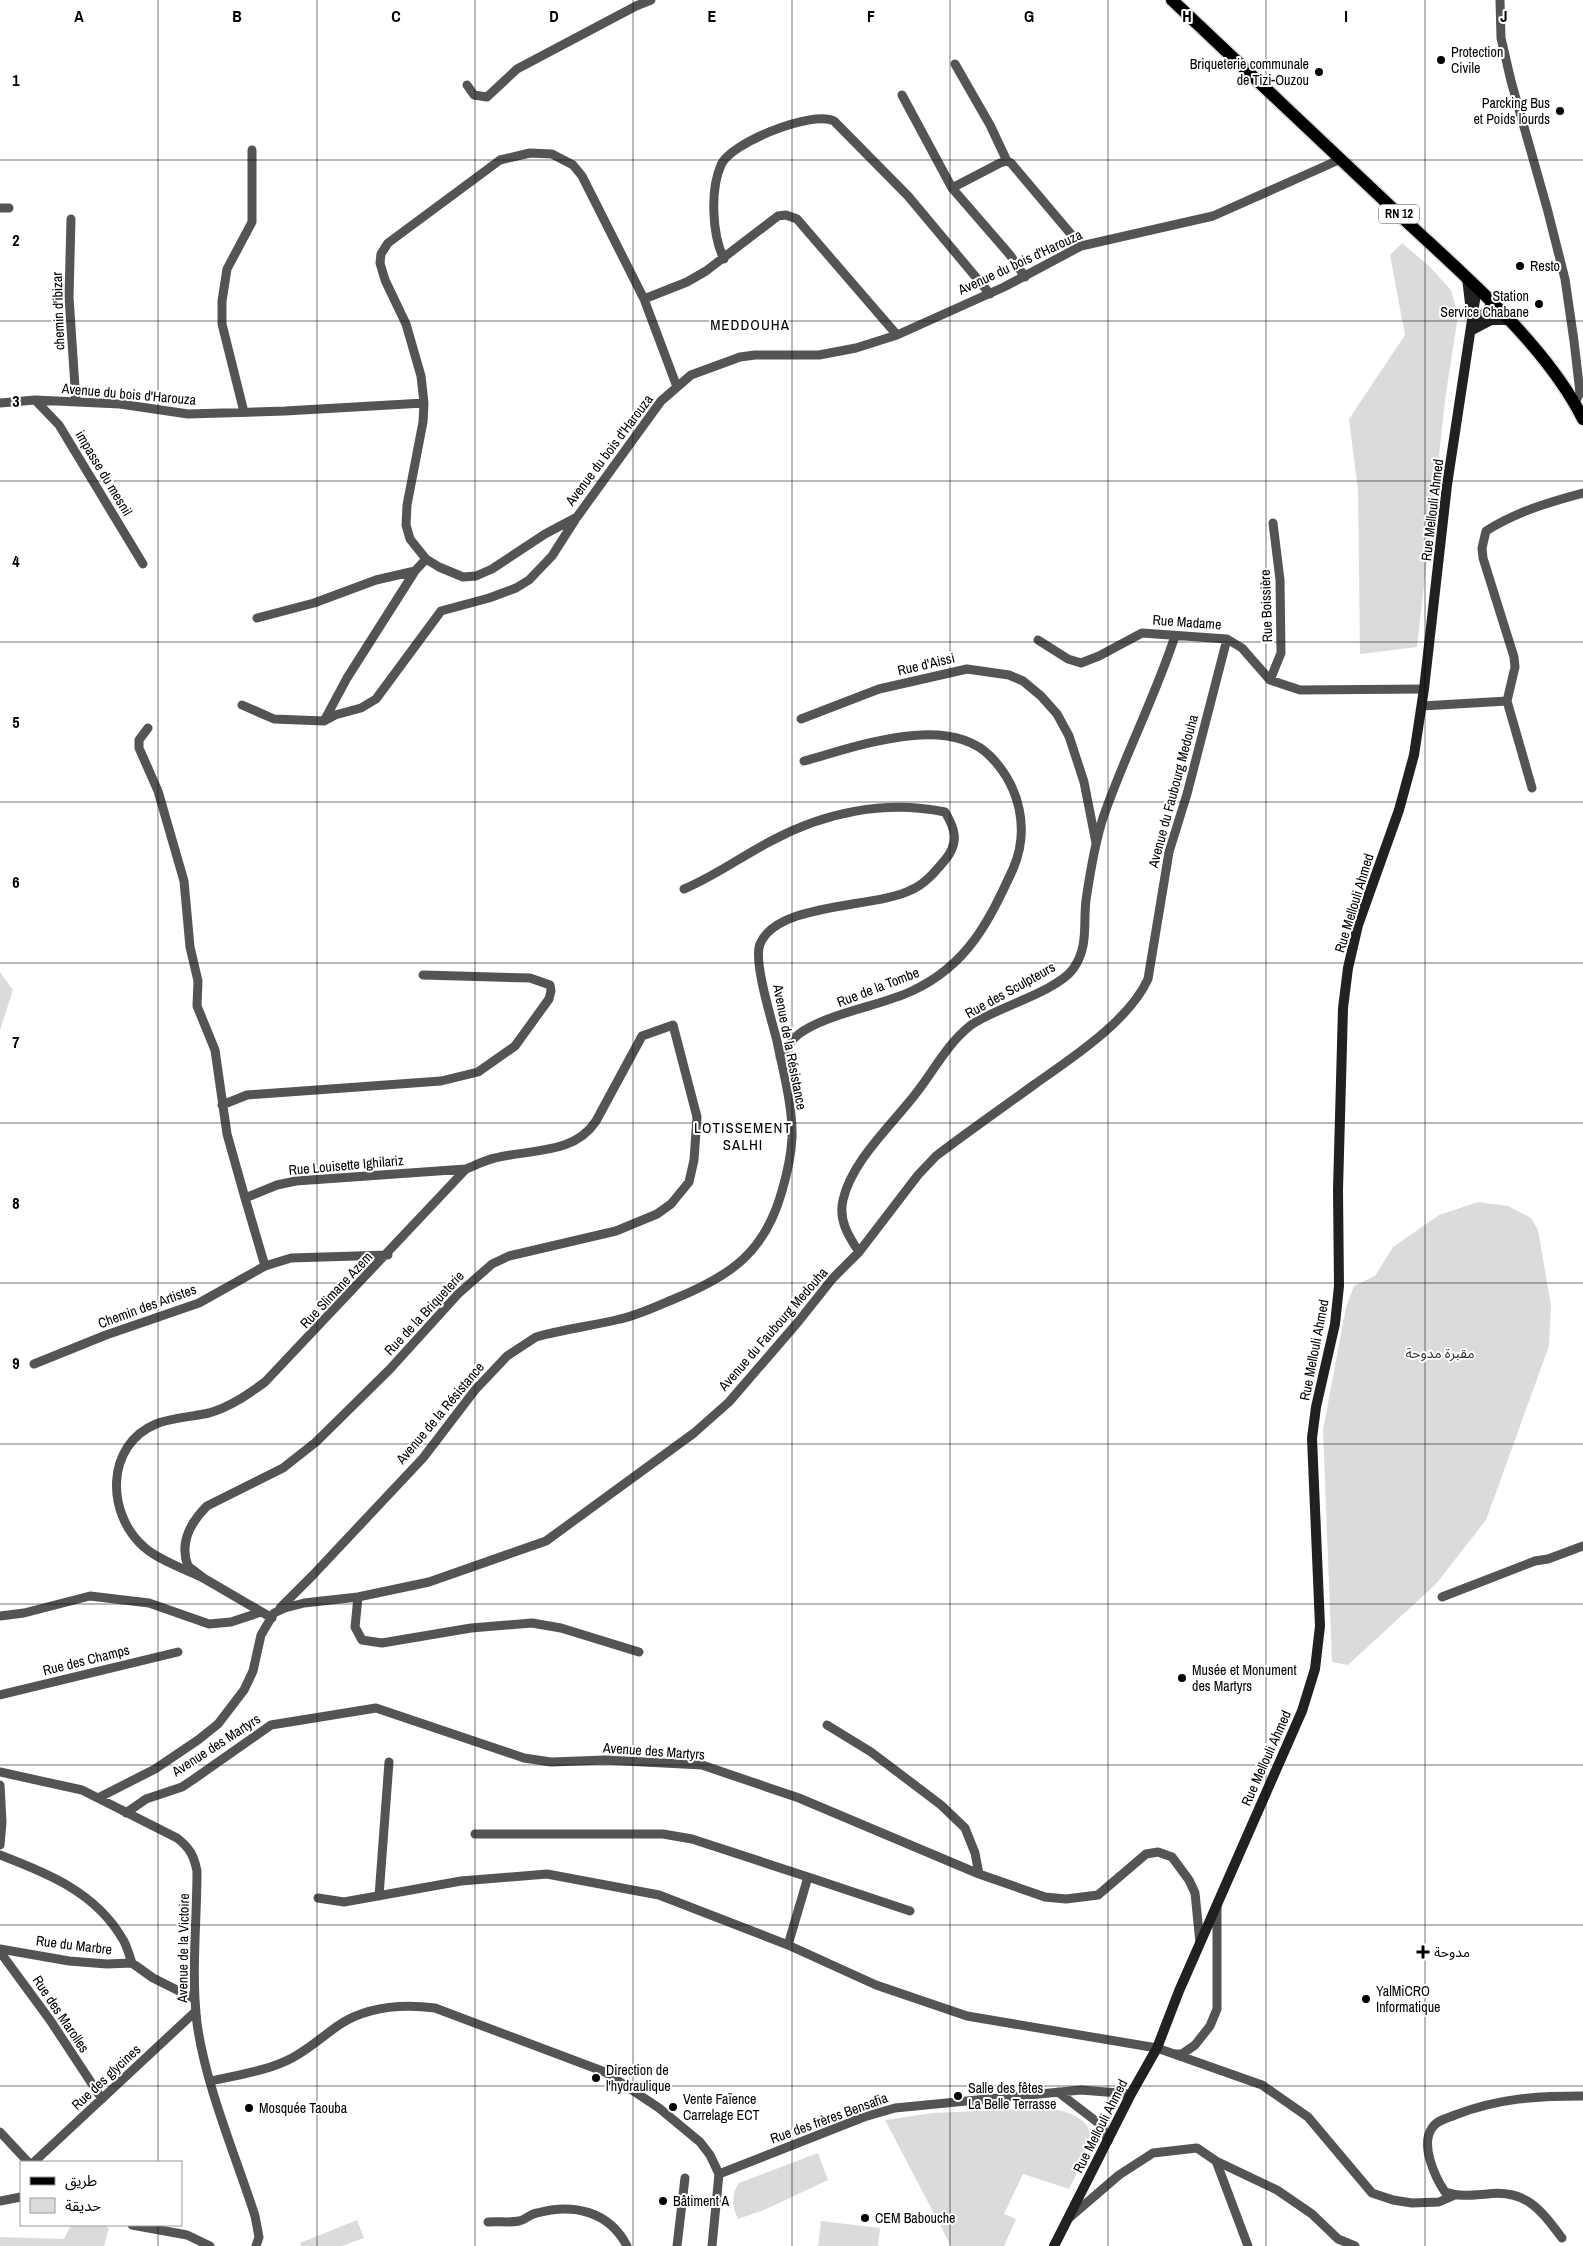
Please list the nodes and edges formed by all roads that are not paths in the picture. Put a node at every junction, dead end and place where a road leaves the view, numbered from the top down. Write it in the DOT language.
graph roads {
  1 [pos="651,0"];
  2 [pos="1172,0"];
  3 [pos="1180,0"];
  4 [pos="1500,0"];
  5 [pos="1212,37"];
  6 [pos="956,64"];
  7 [pos="467,85"];
  8 [pos="902,95"];
  9 [pos="252,150"];
  10 [pos="1341,159"];
  11 [pos="1007,161"];
  12 [pos="952,188"];
  13 [pos="71,219"];
  14 [pos="1080,246"];
  15 [pos="724,259"];
  16 [pos="1025,277"];
  17 [pos="1467,278"];
  18 [pos="1477,287"];
  19 [pos="990,294"];
  20 [pos="644,299"];
  21 [pos="1494,302"];
  22 [pos="1509,320"];
  23 [pos="1472,328"];
  24 [pos="897,335"];
  25 [pos="678,387"];
  26 [pos="35,400"];
  27 [pos="76,402"];
  28 [pos="1575,402"];
  29 [pos="0,403"];
  30 [pos="424,403"];
  31 [pos="244,412"];
  32 [pos="1583,419"];
  33 [pos="1583,493"];
  34 [pos="576,517"];
  35 [pos="1273,523"];
  36 [pos="426,559"];
  37 [pos="143,564"];
  38 [pos="415,571"];
  39 [pos="257,618"];
  40 [pos="1175,636"];
  41 [pos="1227,639"];
  42 [pos="1038,640"];
  43 [pos="1270,680"];
  44 [pos="1424,689"];
  45 [pos="1507,701"];
  46 [pos="242,705"];
  47 [pos="1422,706"];
  48 [pos="801,719"];
  49 [pos="324,721"];
  50 [pos="148,728"];
  51 [pos="804,761"];
  52 [pos="1532,788"];
  53 [pos="1097,848"];
  54 [pos="684,889"];
  55 [pos="423,975"];
  56 [pos="673,1025"];
  57 [pos="780,1057"];
  58 [pos="222,1105"];
  59 [pos="466,1169"];
  60 [pos="245,1198"];
  61 [pos="859,1252"];
  62 [pos="388,1254"];
  63 [pos="265,1266"];
  64 [pos="34,1364"];
  65 [pos="1583,1546"];
  66 [pos="205,1578"];
  67 [pos="358,1597"];
  68 [pos="1442,1597"];
  69 [pos="261,1612"];
  70 [pos="0,1616"];
  71 [pos="273,1616"];
  72 [pos="178,1652"];
  73 [pos="639,1652"];
  74 [pos="0,1695"];
  75 [pos="827,1725"];
  76 [pos="389,1762"];
  77 [pos="0,1772"];
  78 [pos="0,1786"];
  79 [pos="98,1798"];
  80 [pos="126,1813"];
  81 [pos="476,1834"];
  82 [pos="0,1845"];
  83 [pos="0,1856"];
  84 [pos="979,1874"];
  85 [pos="808,1877"];
  86 [pos="379,1896"];
  87 [pos="318,1898"];
  88 [pos="1217,1904"];
  89 [pos="910,1911"];
  90 [pos="1200,1943"];
  91 [pos="788,1945"];
  92 [pos="0,1950"];
  93 [pos="132,1963"];
  94 [pos="195,1999"];
  95 [pos="196,2011"];
  96 [pos="1157,2048"];
  97 [pos="1175,2054"];
  98 [pos="211,2081"];
  99 [pos="1058,2092"];
  100 [pos="1130,2094"];
  101 [pos="100,2096"];
  102 [pos="1583,2096"];
  103 [pos="0,2132"];
  104 [pos="1108,2141"];
  105 [pos="27,2161"];
  106 [pos="35,2161"];
  107 [pos="1216,2161"];
  108 [pos="719,2174"];
  109 [pos="685,2178"];
  110 [pos="1455,2196"];
  111 [pos="20,2197"];
  112 [pos="0,2201"];
  113 [pos="1068,2220"];
  114 [pos="488,2222"];
  115 [pos="138,2226"];
  116 [pos="1562,2238"];
  117 [pos="210,2246"];
  118 [pos="256,2246"];
  119 [pos="627,2246"];
  120 [pos="677,2246"];
  121 [pos="712,2246"];
  122 [pos="1054,2246"];
  123 [pos="1248,2246"];
  124 [pos="1355,2246"];
  1 -- 7 [label="street"];
  2 -- 5 [label="main road"];
  3 -- 5 [label="main road, RN 12"];
  4 -- 28 [label="street"];
  5 -- 10 [label="main road, RN 12"];
  6 -- 11 [label="street"];
  8 -- 12 [label="street"];
  9 -- 31 [label="street"];
  10 -- 14 [label="street, Avenue du bois d'Harouza"];
  10 -- 17 [label="main road, RN 12"];
  11 -- 12 [label="street"];
  11 -- 14 [label="street"];
  12 -- 16 [label="street"];
  13 -- 27 [label="street, chemin d'ibizar"];
  14 -- 16 [label="street, Avenue du bois d'Harouza"];
  15 -- 19 [label="street"];
  15 -- 20 [label="street"];
  15 -- 24 [label="street"];
  16 -- 19 [label="street, Avenue du bois d'Harouza"];
  17 -- 18 [label="main road, RN 12"];
  17 -- 23 [label="street"];
  18 -- 21 [label="main road, RN 12"];
  18 -- 23 [label="street, Rue Mellouli Ahmed"];
  19 -- 24 [label="street, Avenue du bois d'Harouza"];
  20 -- 25 [label="street"];
  20 -- 30 [label="street"];
  21 -- 22 [label="main road, RN 12"];
  21 -- 23 [label="street"];
  22 -- 23 [label="street"];
  22 -- 28 [label="main road, RN 12"];
  23 -- 44 [label="street, Rue Mellouli Ahmed"];
  24 -- 25 [label="street, Avenue du bois d'Harouza"];
  25 -- 34 [label="street, Avenue du bois d'Harouza"];
  26 -- 27 [label="street, Avenue du bois d'Harouza"];
  26 -- 29 [label="street, Avenue du bois d'Harouza"];
  26 -- 37 [label="street, impasse du mesnil"];
  27 -- 31 [label="street, Avenue du bois d'Harouza"];
  28 -- 32 [label="main road, RN 12"];
  30 -- 31 [label="street, Avenue du bois d'Harouza"];
  30 -- 36 [label="street, Avenue du bois d'Harouza"];
  33 -- 45 [label="street"];
  34 -- 36 [label="street, Avenue du bois d'Harouza"];
  34 -- 49 [label="street"];
  35 -- 43 [label="street, Rue Boissière"];
  36 -- 38 [label="street"];
  38 -- 39 [label="street"];
  38 -- 49 [label="street"];
  40 -- 41 [label="street, Rue Madame"];
  40 -- 42 [label="street, Rue Madame"];
  40 -- 53 [label="street, Rue des Sculpteurs"];
  41 -- 43 [label="street, Rue Madame"];
  41 -- 61 [label="street, Avenue du Faubourg Medouha"];
  43 -- 44 [label="street"];
  44 -- 47 [label="street, Rue Mellouli Ahmed"];
  45 -- 47 [label="street"];
  45 -- 52 [label="street"];
  46 -- 49 [label="street"];
  47 -- 88 [label="street, Rue Mellouli Ahmed"];
  48 -- 53 [label="street, Rue d'Aissi"];
  50 -- 58 [label="street"];
  51 -- 57 [label="street, Rue de la Tombe"];
  53 -- 61 [label="street, Rue des Sculpteurs"];
  54 -- 57 [label="street, Avenue de la Résistance"];
  55 -- 58 [label="street"];
  56 -- 59 [label="street, Rue Slimane Azem"];
  56 -- 66 [label="street, Rue de la Briqueterie"];
  57 -- 71 [label="street, Avenue de la Résistance"];
  58 -- 60 [label="street"];
  59 -- 60 [label="street, Rue Louisette Ighilariz"];
  59 -- 62 [label="street, Rue Slimane Azem"];
  60 -- 63 [label="street"];
  61 -- 67 [label="street, Avenue du Faubourg Medouha"];
  62 -- 63 [label="street"];
  62 -- 66 [label="street, Rue Slimane Azem"];
  63 -- 64 [label="street, Chemin des Artistes"];
  65 -- 68 [label="street"];
  66 -- 69 [label="street, Rue de la Briqueterie"];
  67 -- 71 [label="street, Avenue du Faubourg Medouha"];
  67 -- 73 [label="street"];
  69 -- 70 [label="street"];
  69 -- 71 [label="street, Rue de la Briqueterie"];
  71 -- 79 [label="street"];
  72 -- 74 [label="street, Rue des Champs"];
  75 -- 84 [label="street"];
  76 -- 86 [label="street"];
  77 -- 79 [label="street, Avenue de la Victoire"];
  78 -- 82 [label="street"];
  79 -- 80 [label="street, Avenue de la Victoire"];
  80 -- 84 [label="street, Avenue des Martyrs"];
  80 -- 94 [label="street, Avenue de la Victoire"];
  81 -- 85 [label="street"];
  83 -- 93 [label="street"];
  84 -- 90 [label="street, Avenue des Martyrs"];
  85 -- 89 [label="street"];
  85 -- 91 [label="street"];
  86 -- 87 [label="street"];
  86 -- 91 [label="street"];
  88 -- 90 [label="street, Rue Mellouli Ahmed"];
  88 -- 97 [label="street"];
  90 -- 96 [label="street, Rue Mellouli Ahmed"];
  91 -- 96 [label="street"];
  92 -- 93 [label="street, Rue du Marbre"];
  92 -- 101 [label="street, Rue des Marolles"];
  93 -- 94 [label="street"];
  94 -- 95 [label="street, Avenue de la Victoire"];
  95 -- 98 [label="street, Avenue de la Victoire"];
  95 -- 101 [label="street, Rue des glycines"];
  96 -- 97 [label="street"];
  96 -- 100 [label="street, Rue Mellouli Ahmed"];
  97 -- 110 [label="street"];
  98 -- 108 [label="street"];
  98 -- 118 [label="street, Avenue de la Victoire"];
  99 -- 100 [label="street, Rue des frères Bensafia"];
  99 -- 104 [label="street"];
  99 -- 108 [label="street, Rue des frères Bensafia"];
  100 -- 104 [label="street, Rue Mellouli Ahmed"];
  101 -- 106 [label="street, Rue des glycines"];
  102 -- 110 [label="street"];
  103 -- 105 [label="street"];
  104 -- 113 [label="street, Rue Mellouli Ahmed"];
  107 -- 113 [label="street"];
  107 -- 123 [label="street"];
  107 -- 124 [label="street"];
  108 -- 121 [label="street"];
  109 -- 120 [label="street"];
  110 -- 116 [label="street"];
  111 -- 112 [label="street"];
  113 -- 122 [label="street, Rue Mellouli Ahmed"];
  114 -- 119 [label="street"];
  115 -- 117 [label="street"];
}
